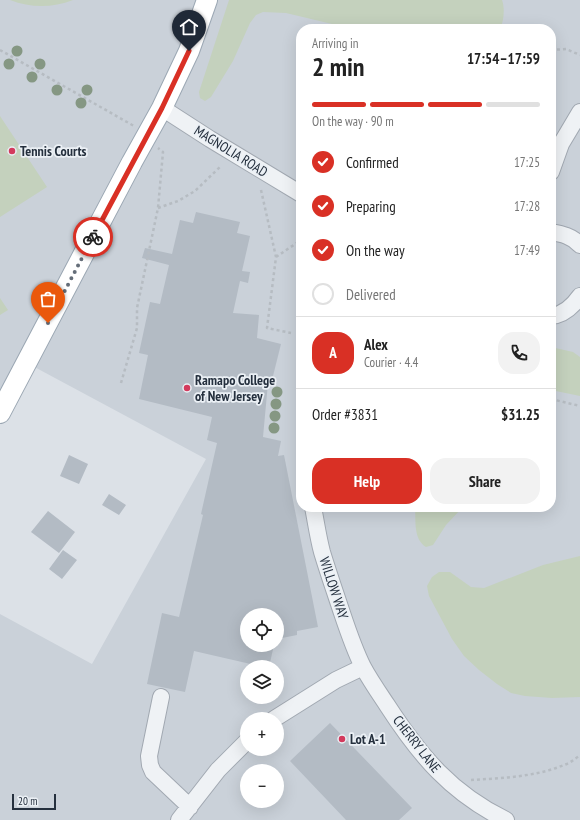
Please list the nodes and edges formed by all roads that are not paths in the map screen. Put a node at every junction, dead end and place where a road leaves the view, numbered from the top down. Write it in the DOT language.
graph roads {
  1 [pos="207,0"];
  2 [pos="162,108"];
  3 [pos="580,112"];
  4 [pos="556,156"];
  5 [pos="296,191"];
  6 [pos="556,233"];
  7 [pos="580,245"];
  8 [pos="580,296"];
  9 [pos="556,315"];
  10 [pos="0,413"];
  11 [pos="314,512"];
  12 [pos="363,667"];
  13 [pos="161,696"];
  14 [pos="284,713"];
  15 [pos="240,748"];
  16 [pos="190,807"];
  17 [pos="179,820"];
  18 [pos="506,820"];
  1 -- 2 [label="main road"];
  2 -- 5 [label="street, MAGNOLIA ROAD"];
  2 -- 10 [label="main road"];
  3 -- 4 [label="street"];
  6 -- 7 [label="street"];
  8 -- 9 [label="street"];
  11 -- 12 [label="street, WILLOW WAY"];
  12 -- 14 [label="street"];
  12 -- 18 [label="street, CHERRY LANE"];
  13 -- 16 [label="street"];
  15 -- 16 [label="street"];
  16 -- 17 [label="street"];
}
